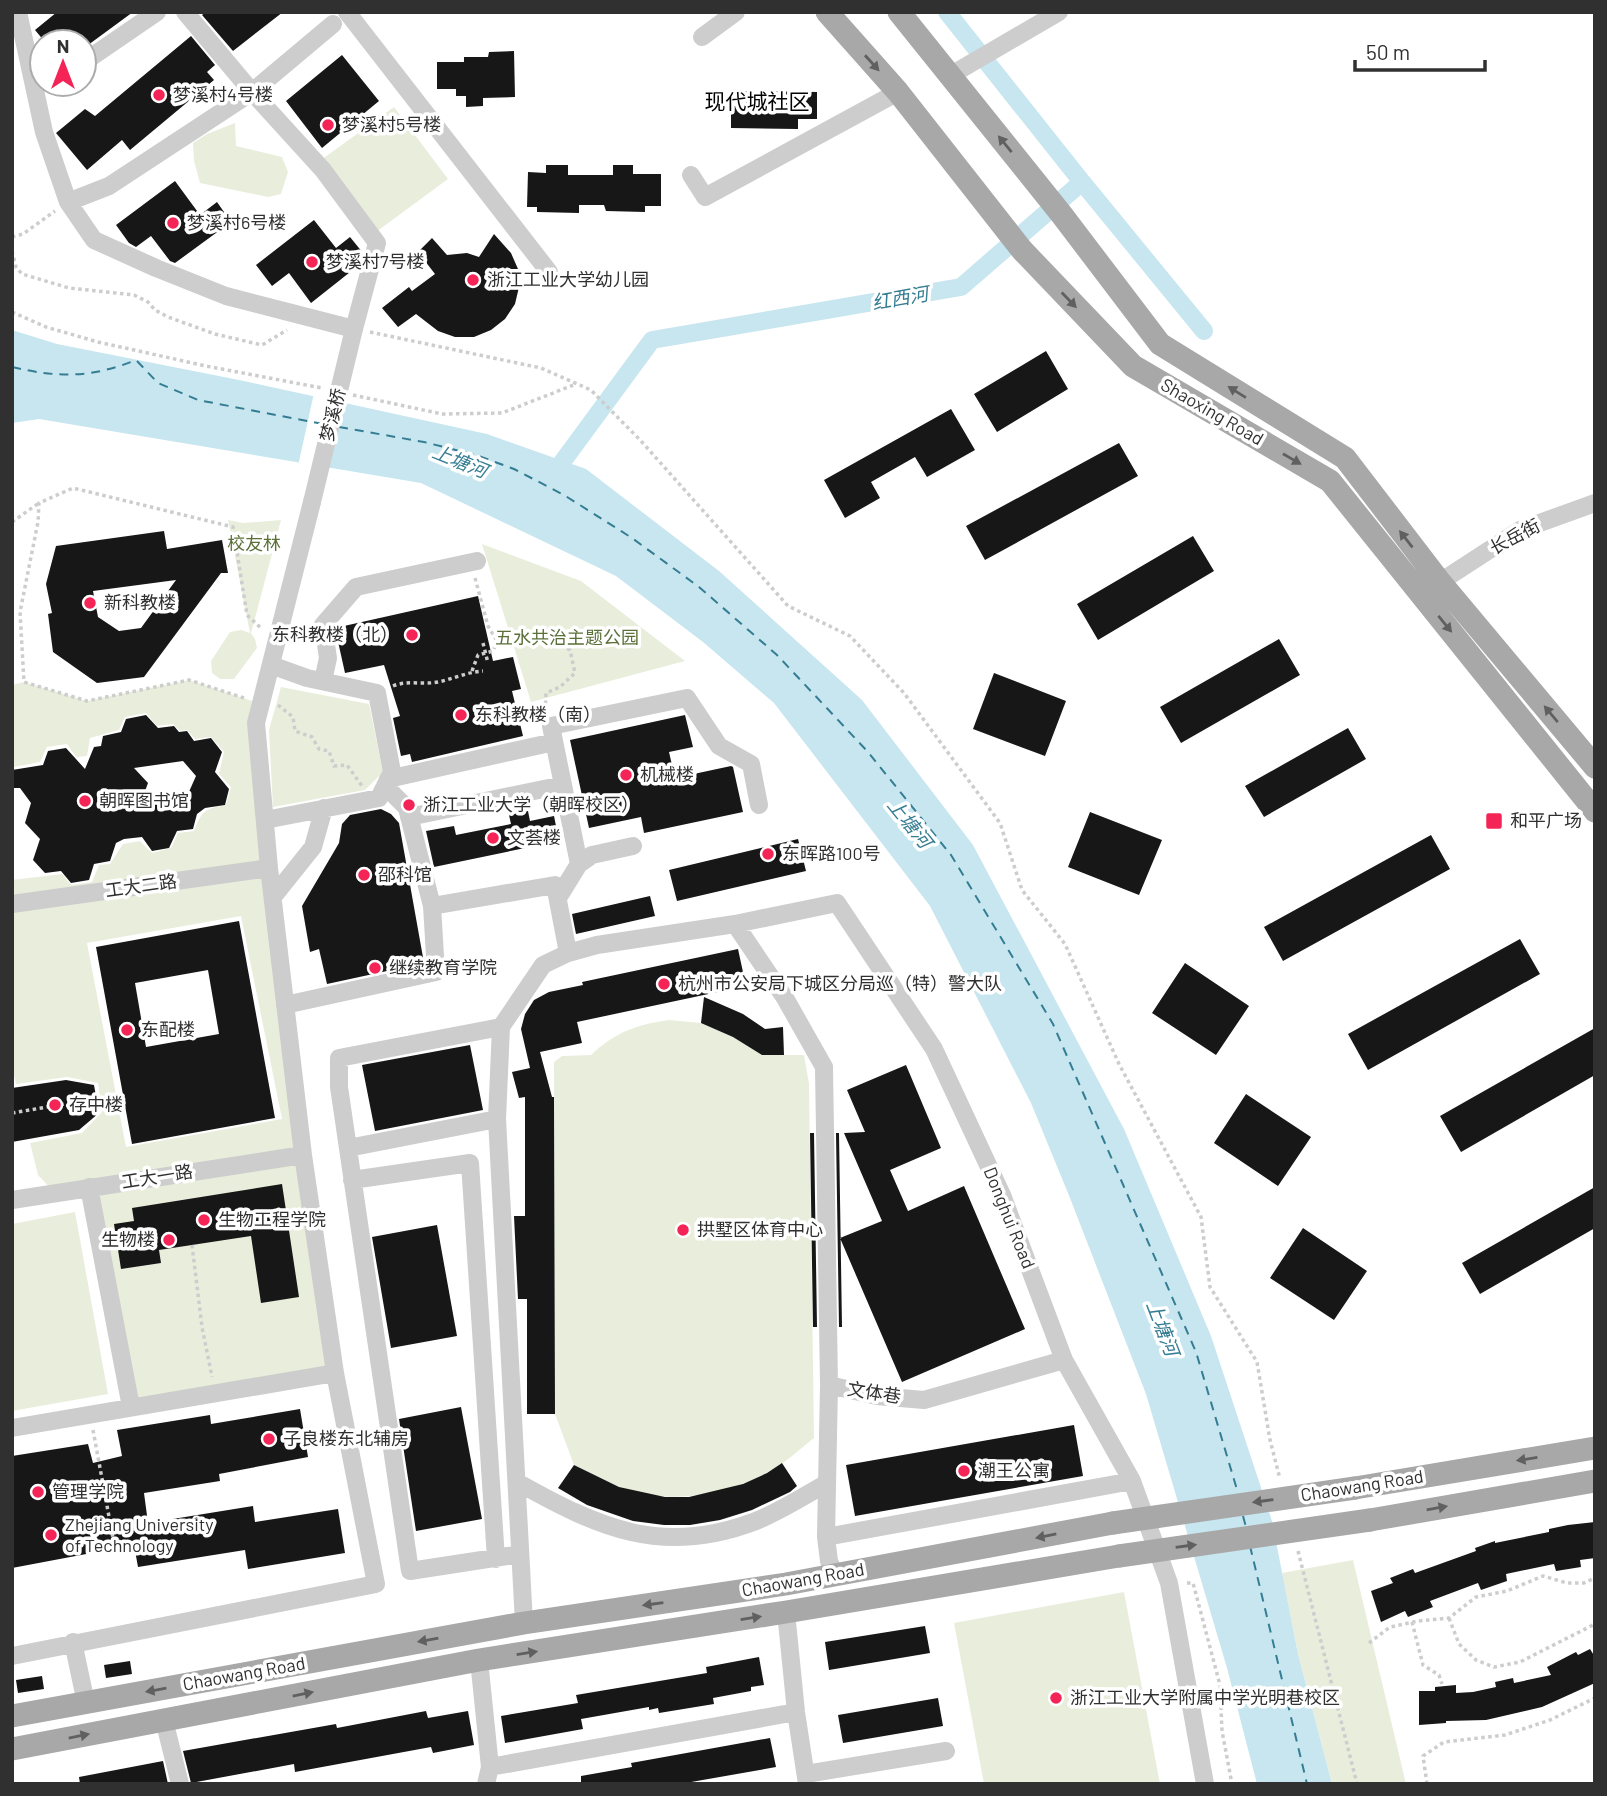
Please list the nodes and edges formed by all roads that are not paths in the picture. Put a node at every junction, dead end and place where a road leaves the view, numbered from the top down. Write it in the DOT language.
graph roads {
  1 [pos="18,12"];
  2 [pos="157,12"];
  3 [pos="185,12"];
  4 [pos="347,12"];
  5 [pos="736,12"];
  6 [pos="827,12"];
  7 [pos="899,12"];
  8 [pos="1059,12"];
  9 [pos="333,24"];
  10 [pos="702,37"];
  11 [pos="28,43"];
  12 [pos="98,52"];
  13 [pos="951,75"];
  14 [pos="252,92"];
  15 [pos="898,92"];
  16 [pos="43,98"];
  17 [pos="691,175"];
  18 [pos="68,202"];
  19 [pos="548,272"];
  20 [pos="354,329"];
  21 [pos="1595,503"];
  22 [pos="474,562"];
  23 [pos="1440,582"];
  24 [pos="271,665"];
  25 [pos="323,681"];
  26 [pos="553,734"];
  27 [pos="1595,767"];
  28 [pos="387,782"];
  29 [pos="563,785"];
  30 [pos="759,805"];
  31 [pos="324,808"];
  32 [pos="1595,811"];
  33 [pos="409,817"];
  34 [pos="265,820"];
  35 [pos="633,846"];
  36 [pos="579,864"];
  37 [pos="270,868"];
  38 [pos="273,897"];
  39 [pos="558,898"];
  40 [pos="12,904"];
  41 [pos="432,906"];
  42 [pos="735,924"];
  43 [pos="568,953"];
  44 [pos="285,1005"];
  45 [pos="501,1027"];
  46 [pos="497,1119"];
  47 [pos="348,1148"];
  48 [pos="303,1155"];
  49 [pos="352,1180"];
  50 [pos="89,1187"];
  51 [pos="12,1200"];
  52 [pos="1064,1360"];
  53 [pos="335,1373"];
  54 [pos="829,1385"];
  55 [pos="131,1407"];
  56 [pos="12,1428"];
  57 [pos="1595,1448"];
  58 [pos="1132,1481"];
  59 [pos="1595,1481"];
  60 [pos="517,1482"];
  61 [pos="827,1483"];
  62 [pos="826,1537"];
  63 [pos="520,1555"];
  64 [pos="496,1559"];
  65 [pos="835,1575"];
  66 [pos="786,1612"];
  67 [pos="524,1623"];
  68 [pos="73,1643"];
  69 [pos="12,1656"];
  70 [pos="479,1660"];
  71 [pos="86,1703"];
  72 [pos="796,1712"];
  73 [pos="12,1716"];
  74 [pos="164,1720"];
  75 [pos="12,1749"];
  76 [pos="946,1751"];
  77 [pos="488,1775"];
  78 [pos="807,1779"];
  79 [pos="180,1784"];
  80 [pos="1205,1784"];
  1 -- 11 [label="street"];
  2 -- 12 [label="street"];
  3 -- 14 [label="street"];
  4 -- 19 [label="street"];
  5 -- 10 [label="street"];
  6 -- 15 [label="main road, Shaoxing Road, one-way"];
  7 -- 13 [label="main road, Shaoxing Road"];
  8 -- 13 [label="street"];
  9 -- 14 [label="street"];
  23 -- 13 [label="main road, Shaoxing Road, one-way"];
  14 -- 18 [label="street"];
  14 -- 20 [label="street, 梦溪桥"];
  15 -- 17 [label="street"];
  15 -- 32 [label="main road, Shaoxing Road, one-way"];
  16 -- 18 [label="street"];
  18 -- 20 [label="street"];
  20 -- 24 [label="street, 梦溪桥, bridge"];
  21 -- 23 [label="street, 长岳街"];
  22 -- 25 [label="street"];
  27 -- 23 [label="main road, Shaoxing Road, one-way"];
  24 -- 25 [label="street"];
  24 -- 34 [label="street, 梦溪桥"];
  25 -- 28 [label="street"];
  26 -- 28 [label="street"];
  26 -- 29 [label="street"];
  26 -- 30 [label="street"];
  28 -- 31 [label="street"];
  28 -- 33 [label="street"];
  29 -- 33 [label="street"];
  29 -- 36 [label="street"];
  31 -- 34 [label="street"];
  31 -- 38 [label="street"];
  33 -- 41 [label="street"];
  34 -- 37 [label="street, 梦溪桥"];
  35 -- 36 [label="street"];
  36 -- 39 [label="street"];
  37 -- 38 [label="street, 梦溪桥"];
  37 -- 40 [label="street, 工大二路"];
  38 -- 44 [label="street, 梦溪桥"];
  39 -- 41 [label="street"];
  39 -- 43 [label="street"];
  41 -- 44 [label="street"];
  42 -- 43 [label="street, Donghui Road"];
  42 -- 52 [label="street, Donghui Road"];
  42 -- 54 [label="street"];
  43 -- 45 [label="street, Donghui Road"];
  44 -- 48 [label="street, 梦溪桥"];
  45 -- 46 [label="street"];
  45 -- 47 [label="street"];
  46 -- 47 [label="street"];
  46 -- 60 [label="street"];
  47 -- 49 [label="street"];
  48 -- 50 [label="street, 工大一路"];
  48 -- 53 [label="street, 梦溪桥"];
  49 -- 64 [label="street"];
  49 -- 64 [label="street"];
  50 -- 51 [label="street, 工大一路"];
  50 -- 55 [label="street"];
  52 -- 54 [label="street, 文体巷"];
  52 -- 58 [label="street, Donghui Road"];
  53 -- 55 [label="street"];
  53 -- 68 [label="street, 梦溪桥"];
  54 -- 61 [label="street, 文体巷"];
  55 -- 56 [label="street"];
  57 -- 65 [label="main road, Chaowang Road, one-way, bridge"];
  58 -- 62 [label="street"];
  58 -- 80 [label="street, Donghui Road"];
  66 -- 59 [label="main road, Chaowang Road, one-way, bridge"];
  60 -- 61 [label="street"];
  60 -- 63 [label="street"];
  61 -- 62 [label="street, 文体巷"];
  62 -- 65 [label="street, 文体巷"];
  63 -- 64 [label="street"];
  63 -- 67 [label="street"];
  65 -- 67 [label="main road, Chaowang Road, one-way"];
  70 -- 66 [label="main road, Chaowang Road, one-way"];
  66 -- 72 [label="street"];
  67 -- 71 [label="main road, Chaowang Road, one-way"];
  68 -- 69 [label="street"];
  68 -- 71 [label="street"];
  74 -- 70 [label="main road, Chaowang Road, one-way"];
  70 -- 77 [label="street"];
  71 -- 73 [label="main road, Chaowang Road"];
  72 -- 77 [label="street"];
  72 -- 78 [label="street"];
  75 -- 74 [label="main road, Chaowang Road, one-way"];
  74 -- 79 [label="street"];
  76 -- 78 [label="street"];
}
